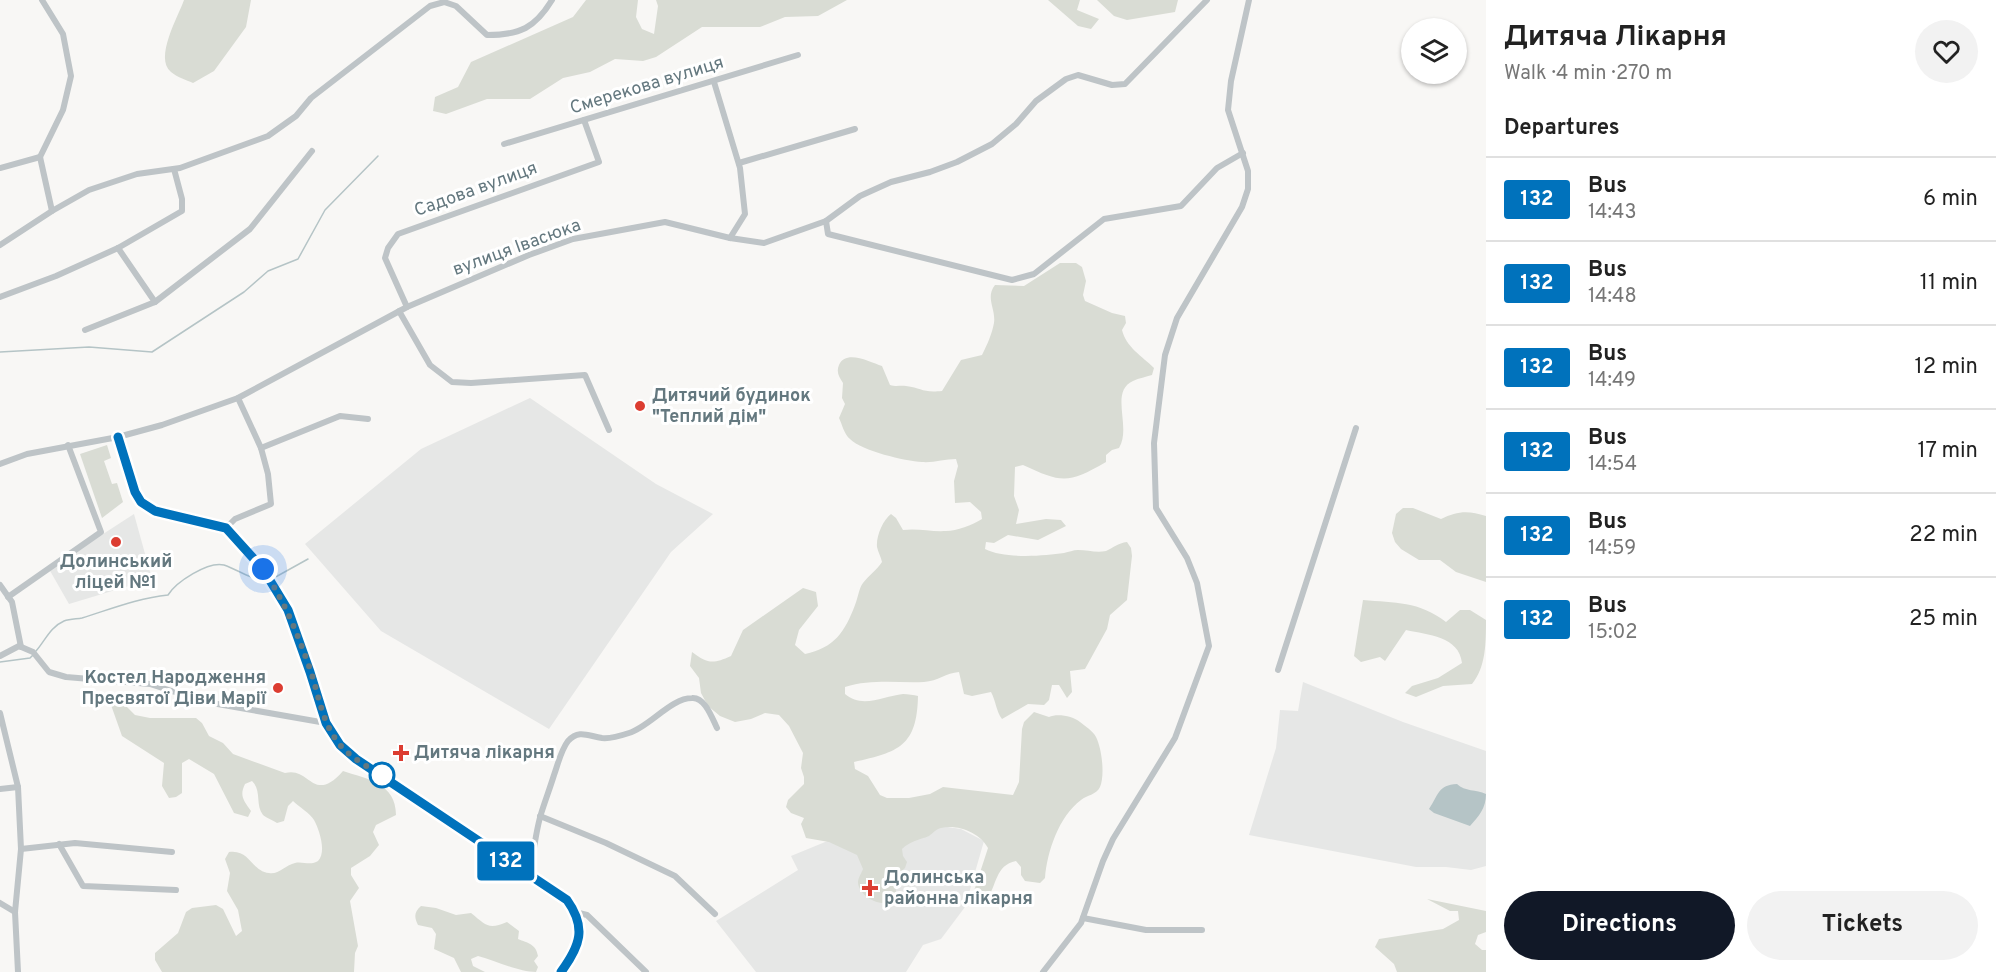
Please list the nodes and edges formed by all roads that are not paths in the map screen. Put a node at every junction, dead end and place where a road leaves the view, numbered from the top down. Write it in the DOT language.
graph roads {
  1 [pos="42,0"];
  2 [pos="552,0"];
  3 [pos="1207,0"];
  4 [pos="1248,0"];
  5 [pos="798,55"];
  6 [pos="714,82"];
  7 [pos="584,120"];
  8 [pos="855,129"];
  9 [pos="504,144"];
  10 [pos="312,151"];
  11 [pos="1242,153"];
  12 [pos="40,157"];
  13 [pos="739,163"];
  14 [pos="0,168"];
  15 [pos="174,169"];
  16 [pos="52,211"];
  17 [pos="826,221"];
  18 [pos="730,238"];
  19 [pos="0,245"];
  20 [pos="118,248"];
  21 [pos="0,297"];
  22 [pos="155,302"];
  23 [pos="407,307"];
  24 [pos="399,311"];
  25 [pos="85,330"];
  26 [pos="238,398"];
  27 [pos="368,419"];
  28 [pos="1356,429"];
  29 [pos="609,430"];
  30 [pos="118,437"];
  31 [pos="68,445"];
  32 [pos="261,448"];
  33 [pos="0,464"];
  34 [pos="226,528"];
  35 [pos="0,585"];
  36 [pos="8,597"];
  37 [pos="20,647"];
  38 [pos="0,657"];
  39 [pos="1278,670"];
  40 [pos="0,712"];
  41 [pos="326,723"];
  42 [pos="717,728"];
  43 [pos="18,787"];
  44 [pos="0,789"];
  45 [pos="540,816"];
  46 [pos="58,844"];
  47 [pos="21,849"];
  48 [pos="172,852"];
  49 [pos="530,877"];
  50 [pos="176,890"];
  51 [pos="0,903"];
  52 [pos="15,912"];
  53 [pos="575,912"];
  54 [pos="715,914"];
  55 [pos="1083,918"];
  56 [pos="1202,930"];
  57 [pos="18,972"];
  58 [pos="561,972"];
  59 [pos="646,972"];
  60 [pos="1043,972"];
  1 -- 12 [label="street"];
  2 -- 15 [label="street"];
  3 -- 17 [label="street, вулиця Івасюка"];
  4 -- 11 [label="street"];
  5 -- 6 [label="street, Смерекова вулиця"];
  6 -- 7 [label="street, Смерекова вулиця"];
  6 -- 13 [label="street"];
  7 -- 9 [label="street, Смерекова вулиця"];
  7 -- 23 [label="street, Садова вулиця"];
  8 -- 13 [label="street"];
  10 -- 22 [label="street"];
  11 -- 17 [label="street"];
  11 -- 55 [label="street"];
  12 -- 14 [label="street"];
  12 -- 16 [label="street"];
  13 -- 18 [label="street"];
  15 -- 16 [label="street"];
  15 -- 20 [label="street"];
  16 -- 19 [label="street"];
  17 -- 18 [label="street, вулиця Івасюка"];
  18 -- 23 [label="street, вулиця Івасюка"];
  20 -- 21 [label="street"];
  20 -- 22 [label="street"];
  22 -- 25 [label="street"];
  23 -- 24 [label="street, вулиця Івасюка"];
  24 -- 26 [label="street, вулиця Івасюка"];
  24 -- 29 [label="street"];
  26 -- 30 [label="street, вулиця Івасюка"];
  26 -- 32 [label="street"];
  27 -- 32 [label="street"];
  28 -- 39 [label="street"];
  30 -- 31 [label="street, вулиця Івасюка"];
  30 -- 34 [label="street"];
  31 -- 33 [label="street, вулиця Івасюка"];
  31 -- 36 [label="street"];
  32 -- 34 [label="street"];
  34 -- 41 [label="street"];
  35 -- 36 [label="street"];
  36 -- 37 [label="street"];
  37 -- 38 [label="street"];
  37 -- 41 [label="street"];
  40 -- 43 [label="street"];
  41 -- 49 [label="street"];
  42 -- 45 [label="street"];
  43 -- 44 [label="street"];
  43 -- 47 [label="street"];
  45 -- 49 [label="street"];
  45 -- 54 [label="street"];
  46 -- 47 [label="street"];
  46 -- 48 [label="street"];
  46 -- 50 [label="street"];
  47 -- 52 [label="street"];
  49 -- 53 [label="street"];
  51 -- 52 [label="street"];
  52 -- 57 [label="street"];
  53 -- 58 [label="street"];
  53 -- 59 [label="street"];
  55 -- 56 [label="street"];
  55 -- 60 [label="street"];
}
